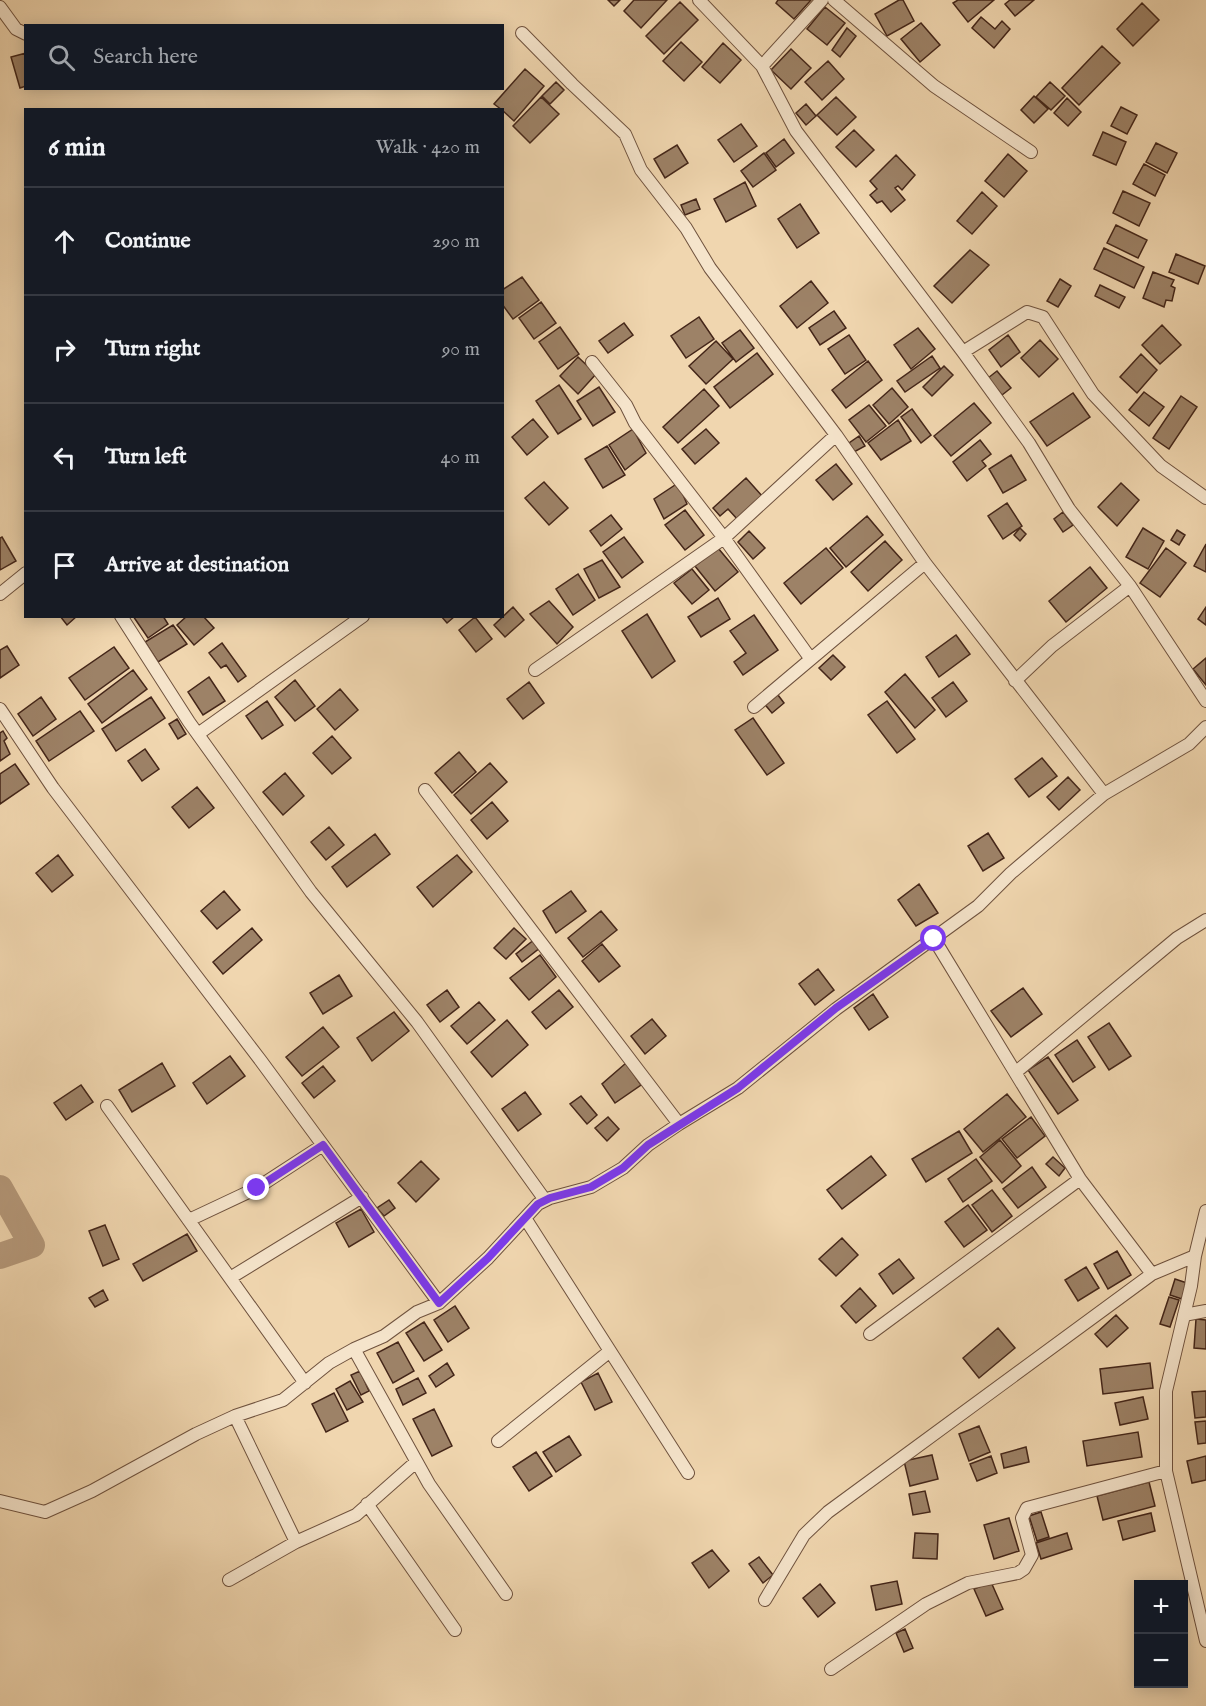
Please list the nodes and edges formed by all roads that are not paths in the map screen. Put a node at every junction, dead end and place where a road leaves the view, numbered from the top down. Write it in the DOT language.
graph roads {
  1 [pos="699,0"];
  2 [pos="822,0"];
  3 [pos="834,0"];
  4 [pos="0,7"];
  5 [pos="24,33"];
  6 [pos="522,33"];
  7 [pos="762,66"];
  8 [pos="1031,152"];
  9 [pos="963,352"];
  10 [pos="592,362"];
  11 [pos="836,435"];
  12 [pos="1206,498"];
  13 [pos="724,538"];
  14 [pos="925,563"];
  15 [pos="24,575"];
  16 [pos="1130,586"];
  17 [pos="0,594"];
  18 [pos="122,618"];
  19 [pos="360,618"];
  20 [pos="810,658"];
  21 [pos="535,670"];
  22 [pos="1015,681"];
  23 [pos="1206,701"];
  24 [pos="754,706"];
  25 [pos="0,709"];
  26 [pos="1206,727"];
  27 [pos="198,735"];
  28 [pos="425,790"];
  29 [pos="1104,794"];
  30 [pos="1206,920"];
  31 [pos="934,939"];
  32 [pos="1016,1072"];
  33 [pos="107,1106"];
  34 [pos="679,1124"];
  35 [pos="323,1145"];
  36 [pos="1080,1179"];
  37 [pos="362,1197"];
  38 [pos="545,1200"];
  39 [pos="1206,1211"];
  40 [pos="525,1218"];
  41 [pos="189,1220"];
  42 [pos="1195,1256"];
  43 [pos="1152,1274"];
  44 [pos="230,1278"];
  45 [pos="439,1303"];
  46 [pos="1206,1311"];
  47 [pos="1184,1315"];
  48 [pos="870,1334"];
  49 [pos="354,1349"];
  50 [pos="610,1351"];
  51 [pos="305,1383"];
  52 [pos="235,1416"];
  53 [pos="498,1441"];
  54 [pos="416,1462"];
  55 [pos="1166,1471"];
  56 [pos="688,1473"];
  57 [pos="0,1501"];
  58 [pos="367,1504"];
  59 [pos="296,1542"];
  60 [pos="230,1580"];
  61 [pos="506,1594"];
  62 [pos="765,1600"];
  63 [pos="454,1630"];
  64 [pos="1206,1641"];
  65 [pos="831,1669"];
  1 -- 7 [label="street"];
  2 -- 7 [label="street"];
  3 -- 8 [label="street"];
  4 -- 5 [label="street"];
  6 -- 11 [label="street"];
  7 -- 9 [label="street"];
  9 -- 12 [label="street"];
  9 -- 16 [label="street"];
  10 -- 13 [label="street"];
  11 -- 13 [label="street"];
  11 -- 14 [label="street"];
  13 -- 20 [label="street"];
  13 -- 21 [label="street"];
  14 -- 20 [label="street"];
  14 -- 22 [label="street"];
  15 -- 17 [label="street"];
  16 -- 22 [label="street"];
  16 -- 23 [label="street"];
  18 -- 27 [label="street"];
  19 -- 27 [label="street"];
  20 -- 24 [label="street"];
  22 -- 29 [label="street"];
  25 -- 35 [label="street"];
  26 -- 29 [label="street"];
  27 -- 38 [label="street"];
  28 -- 34 [label="street"];
  29 -- 31 [label="street"];
  30 -- 32 [label="street"];
  31 -- 32 [label="street"];
  31 -- 34 [label="street"];
  32 -- 36 [label="street"];
  33 -- 41 [label="street"];
  34 -- 38 [label="street"];
  35 -- 37 [label="street"];
  35 -- 41 [label="street"];
  36 -- 43 [label="street"];
  36 -- 48 [label="street"];
  37 -- 44 [label="street"];
  37 -- 45 [label="street"];
  38 -- 40 [label="street"];
  39 -- 42 [label="street"];
  40 -- 45 [label="street"];
  40 -- 50 [label="street"];
  41 -- 44 [label="street"];
  42 -- 43 [label="street"];
  42 -- 47 [label="street"];
  43 -- 62 [label="street"];
  44 -- 51 [label="street"];
  45 -- 49 [label="street"];
  46 -- 47 [label="street"];
  47 -- 55 [label="street"];
  49 -- 51 [label="street"];
  49 -- 54 [label="street"];
  50 -- 53 [label="street"];
  50 -- 56 [label="street"];
  51 -- 52 [label="street"];
  52 -- 57 [label="street"];
  52 -- 59 [label="street"];
  54 -- 58 [label="street"];
  54 -- 61 [label="street"];
  55 -- 64 [label="street"];
  55 -- 65 [label="street"];
  58 -- 59 [label="street"];
  58 -- 63 [label="street"];
  59 -- 60 [label="street"];
}
